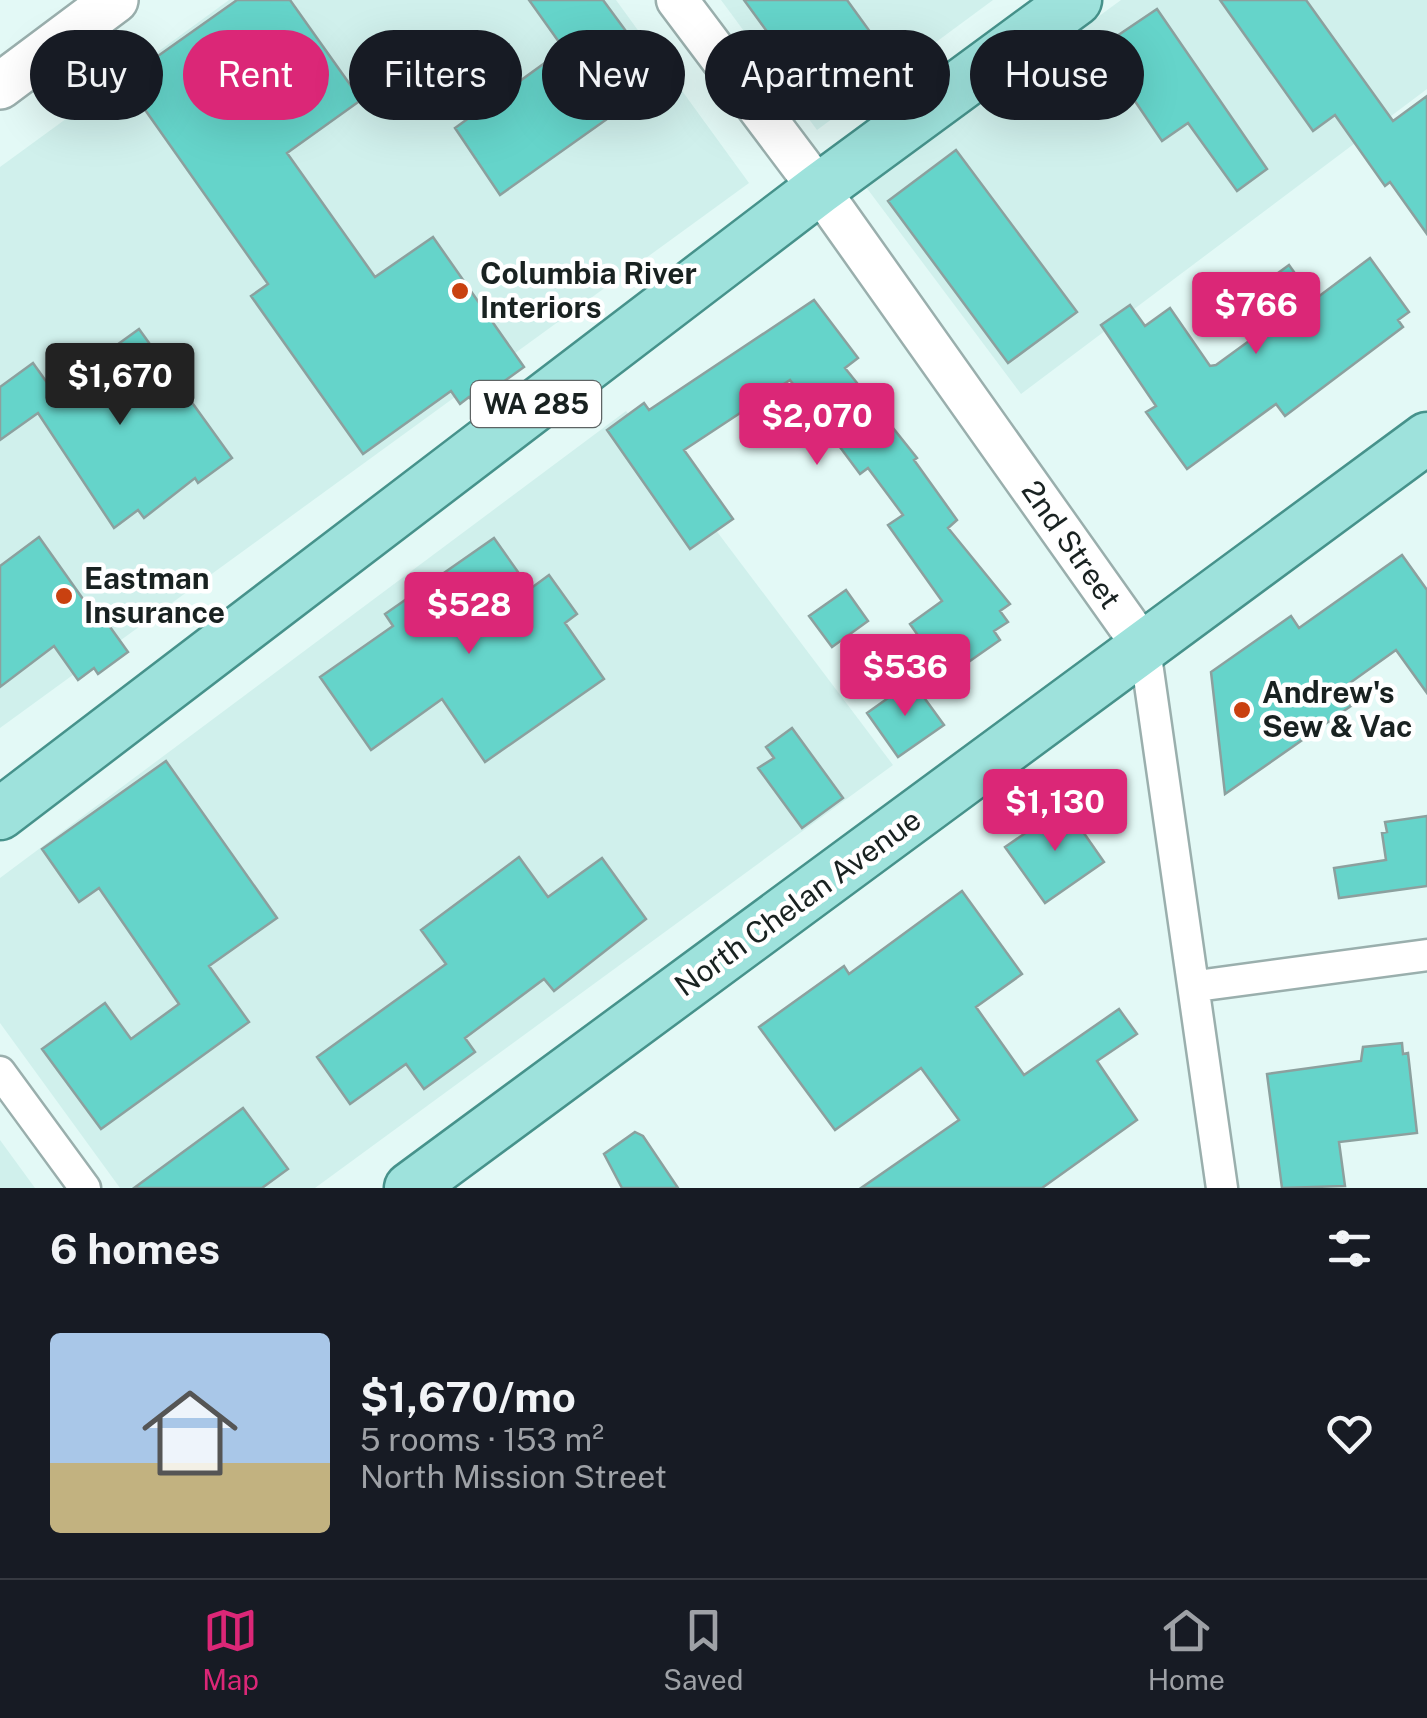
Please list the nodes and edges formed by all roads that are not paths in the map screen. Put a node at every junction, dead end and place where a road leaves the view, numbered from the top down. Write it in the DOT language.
graph roads {
  1 [pos="114,0"];
  2 [pos="677,0"];
  3 [pos="1076,0"];
  4 [pos="0,86"];
  5 [pos="819,188"];
  6 [pos="1427,438"];
  7 [pos="1145,649"];
  8 [pos="0,814"];
  9 [pos="1427,955"];
  10 [pos="1197,986"];
  11 [pos="0,1072"];
  12 [pos="84,1188"];
  13 [pos="410,1188"];
  14 [pos="1222,1188"];
  1 -- 4 [label="main road"];
  2 -- 5 [label="street, 2nd Street"];
  3 -- 5 [label="main road, WA 285"];
  5 -- 7 [label="street, 2nd Street"];
  5 -- 8 [label="main road, WA 285"];
  6 -- 7 [label="main road, North Chelan Avenue"];
  7 -- 10 [label="street, 2nd Street"];
  7 -- 13 [label="main road, North Chelan Avenue"];
  9 -- 10 [label="street"];
  10 -- 14 [label="street, 2nd Street"];
  11 -- 12 [label="street"];
}
